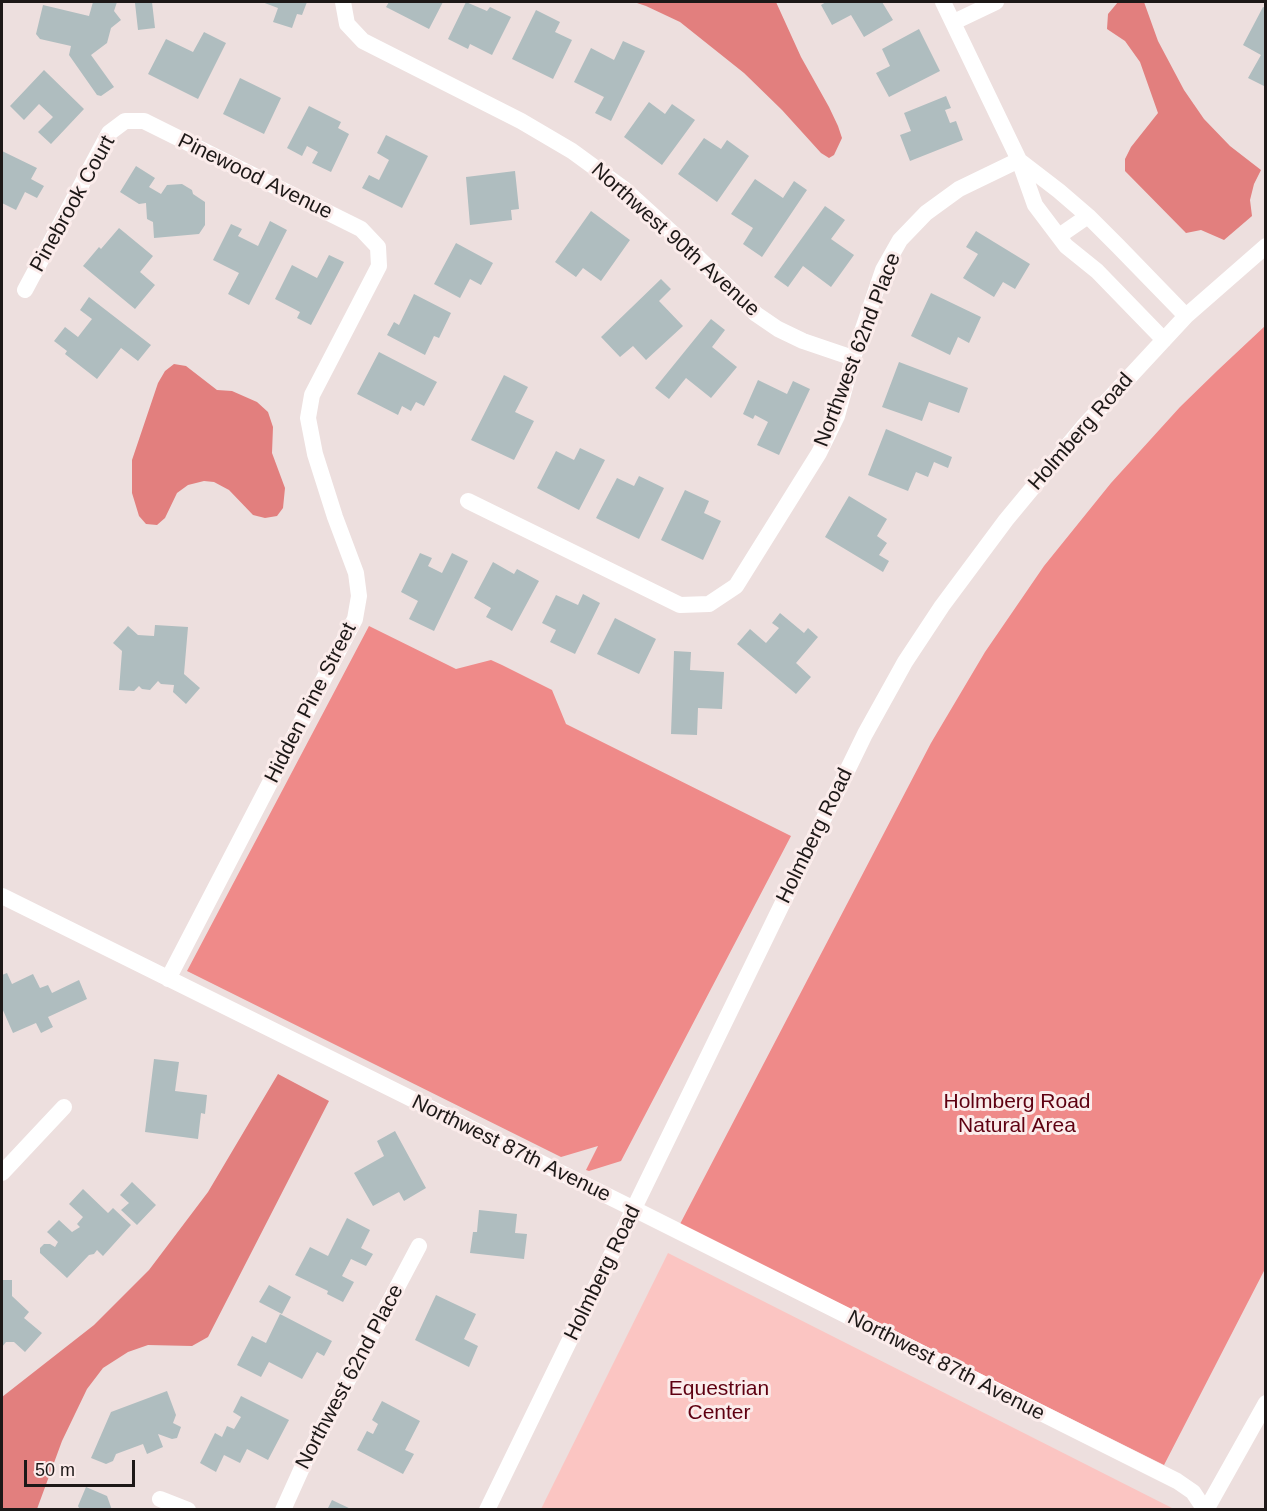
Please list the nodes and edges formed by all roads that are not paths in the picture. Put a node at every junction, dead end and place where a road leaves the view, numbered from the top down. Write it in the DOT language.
graph roads {
  1 [pos="343,2"];
  2 [pos="943,2"];
  3 [pos="996,2"];
  4 [pos="954,22"];
  5 [pos="125,121"];
  6 [pos="1019,160"];
  7 [pos="1088,216"];
  8 [pos="1059,236"];
  9 [pos="1266,246"];
  10 [pos="378,247"];
  11 [pos="25,290"];
  12 [pos="1186,316"];
  13 [pos="1164,340"];
  14 [pos="853,358"];
  15 [pos="468,501"];
  16 [pos="2,896"];
  17 [pos="168,979"];
  18 [pos="64,1107"];
  19 [pos="2,1173"];
  20 [pos="634,1209"];
  21 [pos="419,1246"];
  22 [pos="1266,1402"];
  23 [pos="160,1499"];
  24 [pos="188,1509"];
  25 [pos="283,1509"];
  26 [pos="487,1509"];
  27 [pos="1205,1509"];
  1 -- 14 [label="street, Northwest 90th Avenue"];
  2 -- 4 [label="street"];
  3 -- 4 [label="street"];
  4 -- 6 [label="street"];
  5 -- 10 [label="street, Pinewood Avenue"];
  5 -- 11 [label="street, Pinebrook Court"];
  6 -- 7 [label="street"];
  6 -- 8 [label="street"];
  6 -- 14 [label="street, Northwest 62nd Place"];
  7 -- 8 [label="street"];
  7 -- 12 [label="street"];
  8 -- 13 [label="street"];
  9 -- 12 [label="street, Holmberg Road"];
  10 -- 17 [label="street, Hidden Pine Street"];
  12 -- 13 [label="street, Holmberg Road"];
  13 -- 20 [label="street, Holmberg Road"];
  14 -- 15 [label="street, Northwest 62nd Place"];
  16 -- 17 [label="street, Northwest 87th Avenue"];
  17 -- 20 [label="street, Northwest 87th Avenue"];
  18 -- 19 [label="street"];
  20 -- 26 [label="street, Holmberg Road"];
  20 -- 27 [label="street, Northwest 87th Avenue"];
  21 -- 25 [label="street, Northwest 62nd Place"];
  22 -- 27 [label="street"];
  23 -- 24 [label="street"];
}
